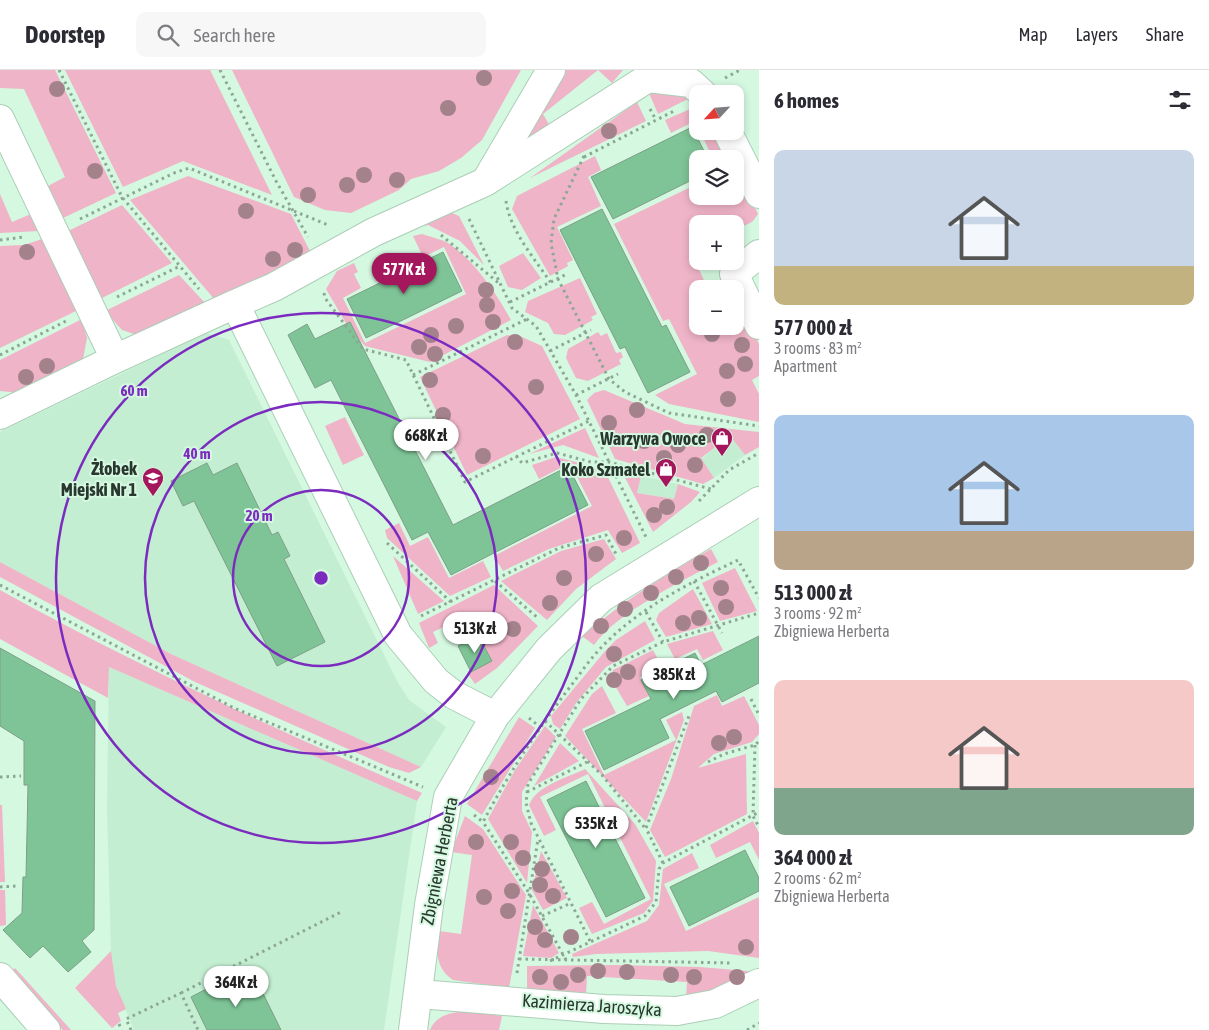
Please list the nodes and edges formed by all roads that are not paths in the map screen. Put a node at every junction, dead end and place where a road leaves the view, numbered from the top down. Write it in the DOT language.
graph roads {
  1 [pos="551,70"];
  2 [pos="646,74"];
  3 [pos="691,85"];
  4 [pos="0,119"];
  5 [pos="732,140"];
  6 [pos="496,190"];
  7 [pos="759,194"];
  8 [pos="759,254"];
  9 [pos="226,308"];
  10 [pos="759,325"];
  11 [pos="115,358"];
  12 [pos="0,416"];
  13 [pos="759,501"];
  14 [pos="495,716"];
  15 [pos="0,978"];
  16 [pos="759,983"];
  17 [pos="419,994"];
  18 [pos="46,1030"];
  19 [pos="414,1030"];
  1 -- 6 [label="street"];
  2 -- 3 [label="street"];
  2 -- 6 [label="street"];
  4 -- 11 [label="street"];
  5 -- 7 [label="street"];
  6 -- 9 [label="street"];
  8 -- 10 [label="street"];
  9 -- 11 [label="street"];
  9 -- 14 [label="street"];
  11 -- 12 [label="street"];
  13 -- 14 [label="street, Zbigniewa Herberta"];
  14 -- 17 [label="street, Zbigniewa Herberta"];
  15 -- 18 [label="street"];
  16 -- 17 [label="street, Kazimierza Jaroszyka"];
  17 -- 19 [label="street, Zbigniewa Herberta"];
}
